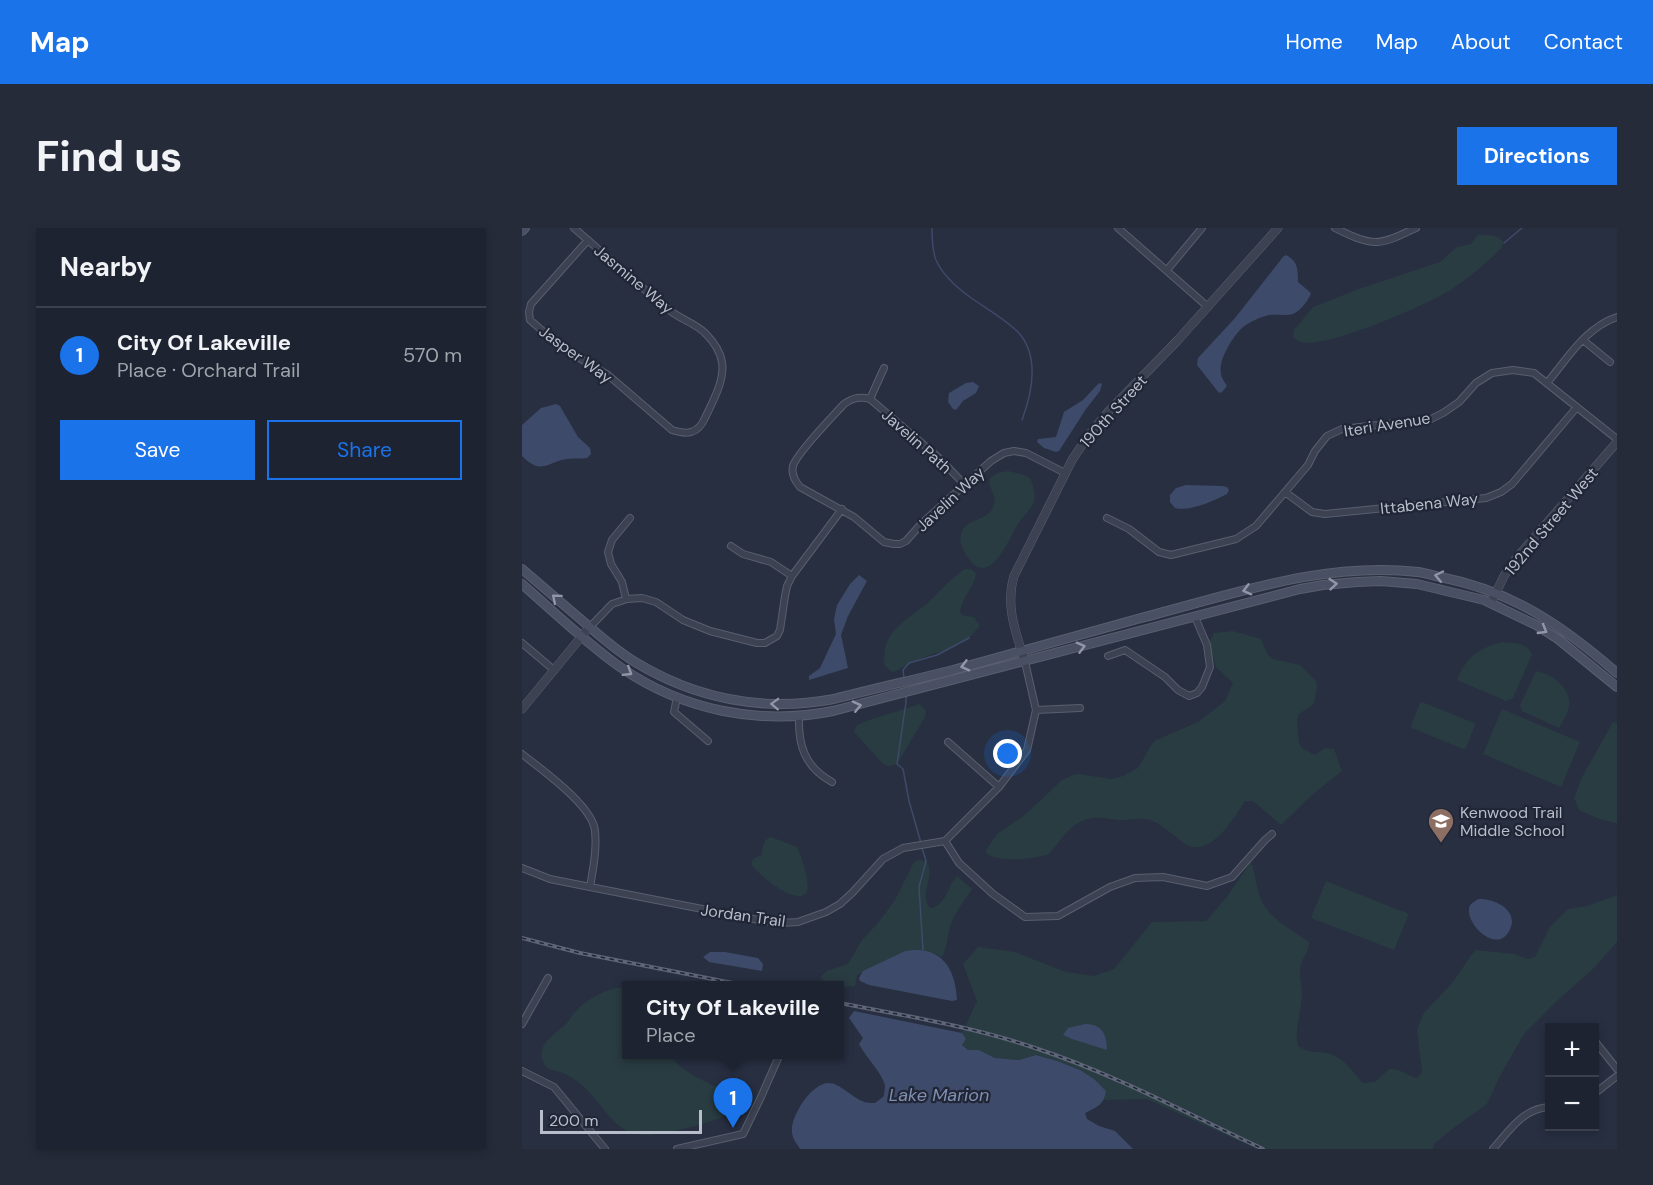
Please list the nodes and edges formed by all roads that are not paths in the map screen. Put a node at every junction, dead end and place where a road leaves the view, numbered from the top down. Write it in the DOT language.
graph roads {
  1 [pos="574,228"];
  2 [pos="1118,228"];
  3 [pos="1202,228"];
  4 [pos="1278,228"];
  5 [pos="1335,228"];
  6 [pos="1416,228"];
  7 [pos="588,240"];
  8 [pos="1167,270"];
  9 [pos="1208,307"];
  10 [pos="1617,317"];
  11 [pos="1583,340"];
  12 [pos="1610,362"];
  13 [pos="884,368"];
  14 [pos="1546,383"];
  15 [pos="870,399"];
  16 [pos="1577,408"];
  17 [pos="704,422"];
  18 [pos="1617,441"];
  19 [pos="1065,473"];
  20 [pos="964,484"];
  21 [pos="1286,492"];
  22 [pos="842,509"];
  23 [pos="630,518"];
  24 [pos="1107,518"];
  25 [pos="731,546"];
  26 [pos="522,569"];
  27 [pos="792,576"];
  28 [pos="522,584"];
  29 [pos="1495,592"];
  30 [pos="626,599"];
  31 [pos="1491,603"];
  32 [pos="1195,617"];
  33 [pos="586,631"];
  34 [pos="522,643"];
  35 [pos="1022,651"];
  36 [pos="1108,656"];
  37 [pos="1025,662"];
  38 [pos="554,670"];
  39 [pos="1617,673"];
  40 [pos="1617,687"];
  41 [pos="677,697"];
  42 [pos="1080,708"];
  43 [pos="522,710"];
  44 [pos="1035,710"];
  45 [pos="799,717"];
  46 [pos="708,741"];
  47 [pos="948,742"];
  48 [pos="522,754"];
  49 [pos="832,782"];
  50 [pos="999,787"];
  51 [pos="1272,834"];
  52 [pos="945,841"];
  53 [pos="522,868"];
  54 [pos="590,888"];
  55 [pos="548,978"];
  56 [pos="522,1024"];
  57 [pos="1599,1046"];
  58 [pos="778,1059"];
  59 [pos="1617,1069"];
  60 [pos="522,1071"];
  61 [pos="1617,1076"];
  62 [pos="1599,1090"];
  63 [pos="1545,1107"];
  64 [pos="605,1149"];
  65 [pos="677,1149"];
  66 [pos="1493,1149"];
  1 -- 7 [label="street, Jasmine Way"];
  2 -- 8 [label="street"];
  3 -- 8 [label="street"];
  4 -- 9 [label="street, 190th Street"];
  5 -- 6 [label="street"];
  7 -- 17 [label="street, Jasmine Way"];
  7 -- 17 [label="street, Jasper Way"];
  8 -- 9 [label="street"];
  9 -- 19 [label="street, 190th Street"];
  10 -- 11 [label="street"];
  11 -- 12 [label="street"];
  11 -- 14 [label="street"];
  13 -- 15 [label="street"];
  14 -- 16 [label="street, Iteri Avenue"];
  14 -- 21 [label="street, Iteri Avenue"];
  15 -- 20 [label="street, Javelin Path"];
  15 -- 22 [label="street"];
  16 -- 18 [label="street, Iteri Avenue"];
  16 -- 21 [label="street, Ittabena Way"];
  18 -- 29 [label="street, 192nd Street West"];
  19 -- 20 [label="street, Javelin Way"];
  19 -- 35 [label="street, 190th Street"];
  20 -- 22 [label="street, Javelin Way"];
  21 -- 24 [label="street, Iteri Avenue"];
  22 -- 27 [label="street"];
  23 -- 30 [label="street"];
  25 -- 27 [label="street"];
  33 -- 26 [label="main road, one-way"];
  27 -- 30 [label="street"];
  28 -- 33 [label="main road"];
  29 -- 31 [label="street, 192nd Street West"];
  29 -- 35 [label="main road, one-way"];
  29 -- 39 [label="main road"];
  30 -- 33 [label="street"];
  32 -- 31 [label="main road, one-way"];
  31 -- 40 [label="main road, one-way"];
  32 -- 36 [label="street"];
  37 -- 32 [label="main road, one-way"];
  35 -- 33 [label="main road, one-way"];
  33 -- 38 [label="street"];
  33 -- 41 [label="main road, one-way"];
  34 -- 38 [label="street"];
  35 -- 37 [label="street, 190th Street"];
  37 -- 44 [label="street"];
  45 -- 37 [label="main road, one-way"];
  38 -- 43 [label="street"];
  41 -- 45 [label="main road"];
  41 -- 46 [label="street"];
  42 -- 44 [label="street"];
  44 -- 50 [label="street"];
  45 -- 49 [label="street"];
  47 -- 50 [label="street"];
  48 -- 54 [label="street"];
  50 -- 52 [label="street"];
  51 -- 52 [label="street"];
  52 -- 54 [label="street, Jordan Trail"];
  53 -- 54 [label="street, Jordan Trail"];
  55 -- 56 [label="street"];
  57 -- 59 [label="street"];
  58 -- 65 [label="street"];
  60 -- 64 [label="street"];
  61 -- 62 [label="street"];
  63 -- 66 [label="street"];
}
